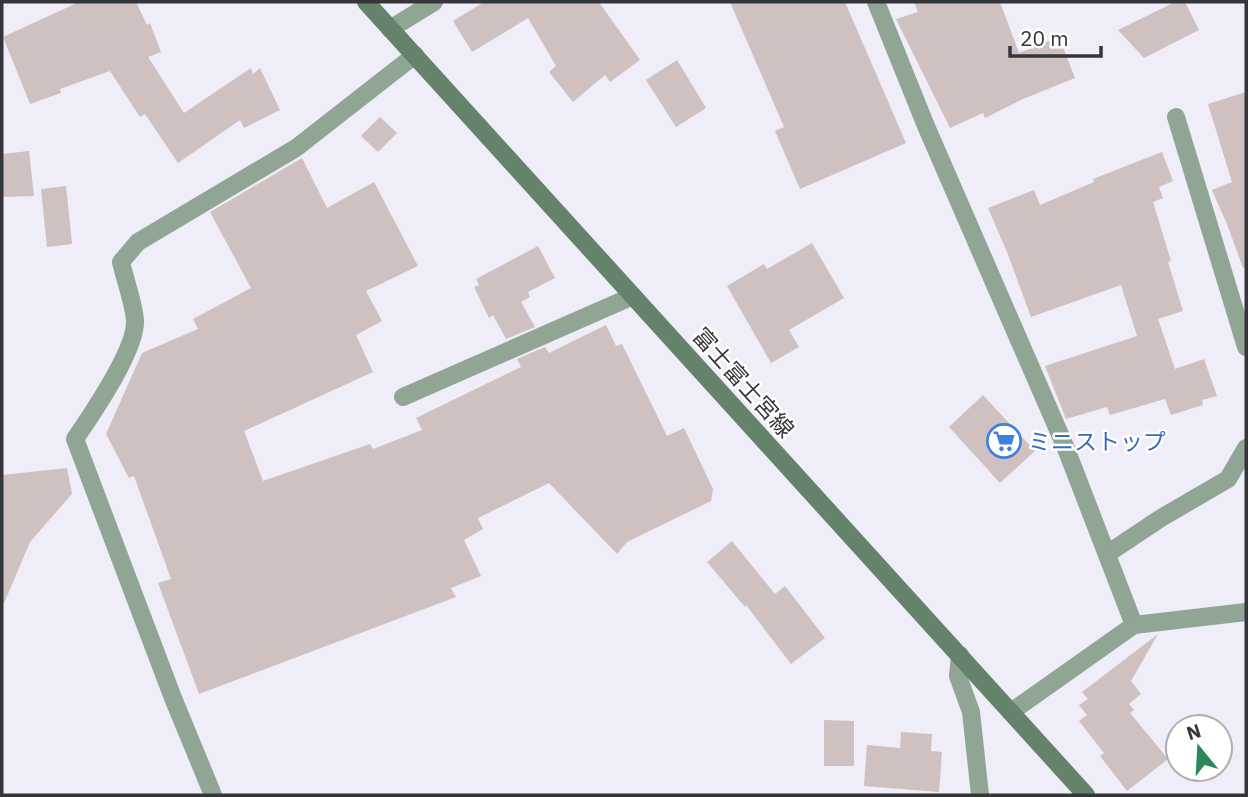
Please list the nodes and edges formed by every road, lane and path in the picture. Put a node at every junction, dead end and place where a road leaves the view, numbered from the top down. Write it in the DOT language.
graph roads {
  1 [pos="366,2"];
  2 [pos="434,2"];
  3 [pos="876,2"];
  4 [pos="390,29"];
  5 [pos="415,55"];
  6 [pos="1176,117"];
  7 [pos="633,296"];
  8 [pos="1246,347"];
  9 [pos="403,397"];
  10 [pos="1246,448"];
  11 [pos="1107,554"];
  12 [pos="1246,612"];
  13 [pos="1134,625"];
  14 [pos="960,655"];
  15 [pos="1011,712"];
  16 [pos="213,795"];
  17 [pos="980,795"];
  18 [pos="1086,795"];
  1 -- 4 [label="main road, 富士富士宮線"];
  2 -- 4 [label="street"];
  3 -- 11 [label="street"];
  4 -- 5 [label="main road, 富士富士宮線"];
  5 -- 7 [label="main road, 富士富士宮線"];
  5 -- 16 [label="street"];
  6 -- 8 [label="street"];
  7 -- 9 [label="street"];
  7 -- 14 [label="main road, 富士富士宮線"];
  10 -- 11 [label="street"];
  11 -- 13 [label="street"];
  12 -- 13 [label="street"];
  13 -- 15 [label="street"];
  14 -- 15 [label="main road, 富士富士宮線"];
  14 -- 17 [label="street"];
  15 -- 18 [label="main road, 富士富士宮線"];
}
